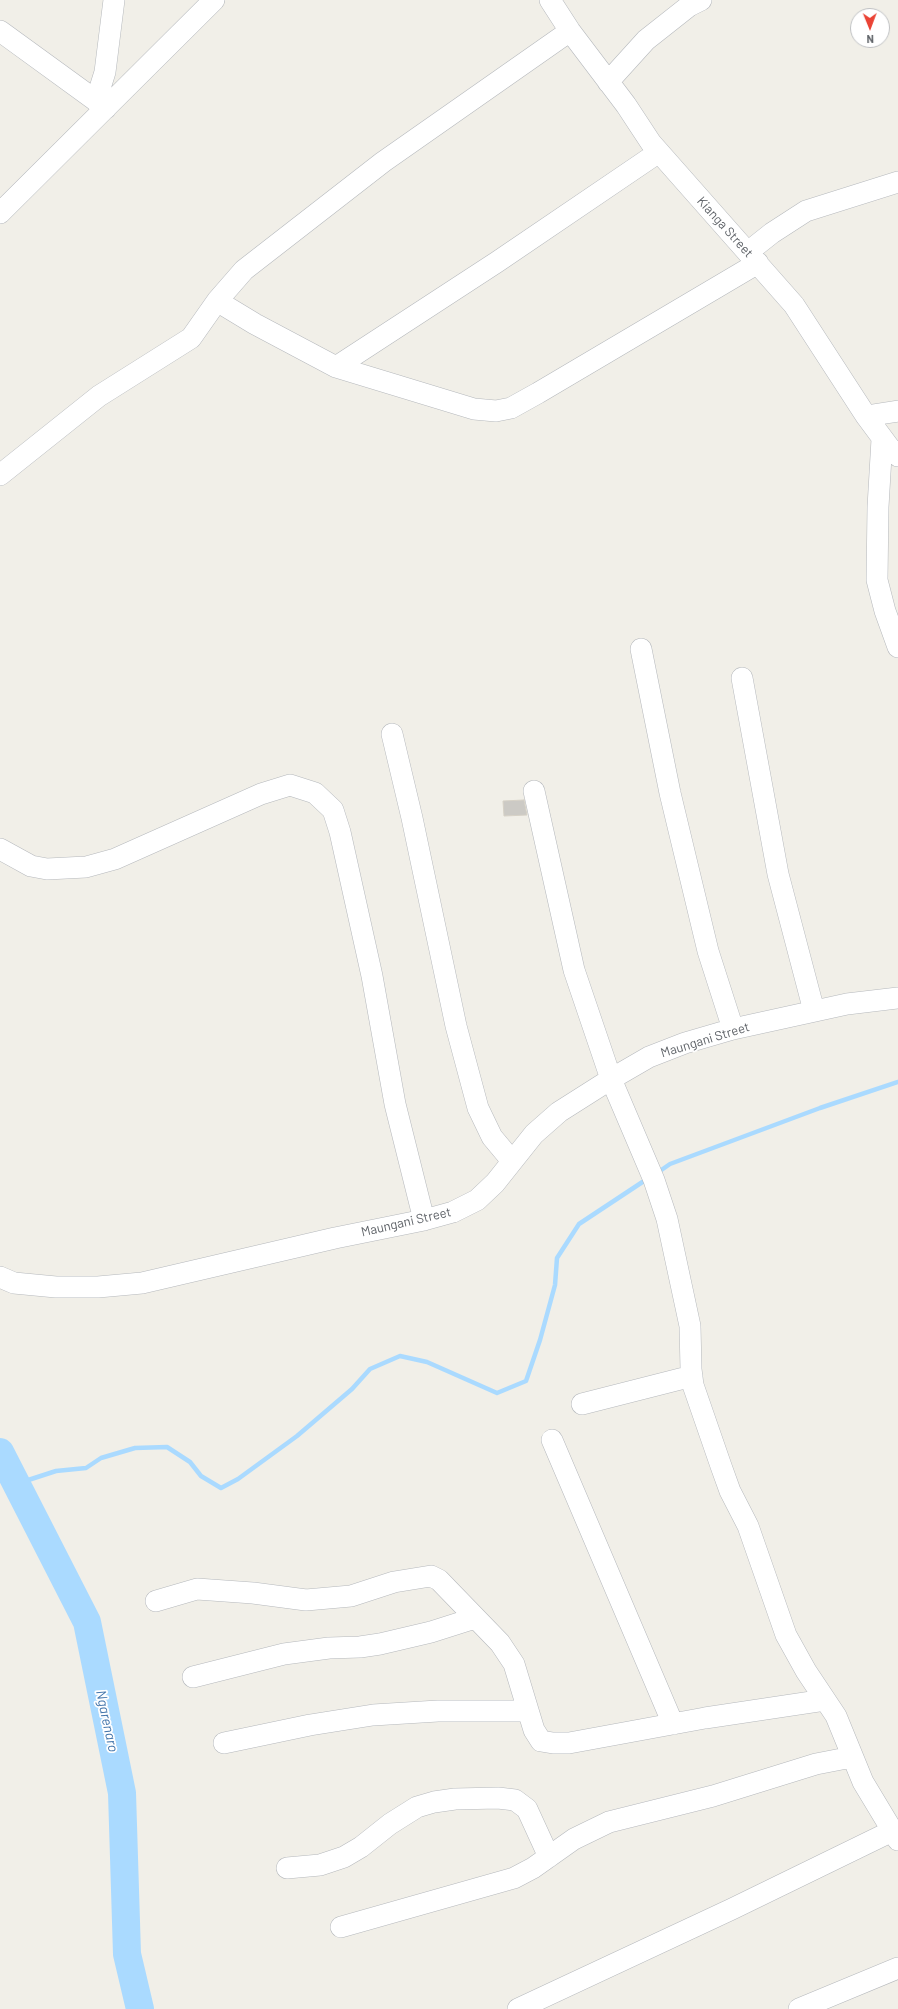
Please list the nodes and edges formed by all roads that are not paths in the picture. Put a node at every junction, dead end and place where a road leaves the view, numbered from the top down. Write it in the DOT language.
graph roads {
  1 [pos="114,0"];
  2 [pos="214,0"];
  3 [pos="550,0"];
  4 [pos="701,0"];
  5 [pos="0,31"];
  6 [pos="570,32"];
  7 [pos="608,82"];
  8 [pos="101,104"];
  9 [pos="659,152"];
  10 [pos="898,182"];
  11 [pos="0,212"];
  12 [pos="753,258"];
  13 [pos="218,301"];
  14 [pos="336,367"];
  15 [pos="898,411"];
  16 [pos="866,416"];
  17 [pos="882,439"];
  18 [pos="898,456"];
  19 [pos="0,475"];
  20 [pos="898,647"];
  21 [pos="641,649"];
  22 [pos="742,678"];
  23 [pos="392,734"];
  24 [pos="534,791"];
  25 [pos="0,849"];
  26 [pos="898,998"];
  27 [pos="814,1011"];
  28 [pos="732,1029"];
  29 [pos="611,1079"];
  30 [pos="512,1161"];
  31 [pos="424,1220"];
  32 [pos="0,1277"];
  33 [pos="692,1376"];
  34 [pos="582,1404"];
  35 [pos="552,1440"];
  36 [pos="156,1601"];
  37 [pos="475,1618"];
  38 [pos="193,1677"];
  39 [pos="825,1700"];
  40 [pos="528,1711"];
  41 [pos="673,1724"];
  42 [pos="224,1743"];
  43 [pos="852,1757"];
  44 [pos="895,1836"];
  45 [pos="549,1857"];
  46 [pos="287,1868"];
  47 [pos="341,1927"];
  48 [pos="898,1968"];
  49 [pos="518,2009"];
  50 [pos="799,2009"];
  1 -- 8 [label="street"];
  2 -- 8 [label="street"];
  3 -- 6 [label="street, Kianga Street"];
  4 -- 7 [label="street"];
  5 -- 8 [label="street"];
  6 -- 7 [label="street, Kianga Street"];
  6 -- 13 [label="street"];
  7 -- 9 [label="street, Kianga Street"];
  8 -- 11 [label="street"];
  9 -- 12 [label="street, Kianga Street"];
  9 -- 14 [label="street"];
  10 -- 12 [label="street"];
  12 -- 14 [label="street"];
  12 -- 16 [label="street, Kianga Street"];
  13 -- 14 [label="street"];
  13 -- 19 [label="street"];
  15 -- 16 [label="street"];
  16 -- 17 [label="street, Kianga Street"];
  17 -- 18 [label="street, Kianga Street"];
  17 -- 20 [label="street"];
  21 -- 28 [label="street"];
  22 -- 27 [label="street"];
  23 -- 30 [label="street"];
  24 -- 29 [label="street"];
  25 -- 31 [label="street"];
  26 -- 27 [label="street, Maungani Street"];
  27 -- 28 [label="street, Maungani Street"];
  28 -- 29 [label="street, Maungani Street"];
  29 -- 30 [label="street, Maungani Street"];
  29 -- 33 [label="street"];
  30 -- 31 [label="street, Maungani Street"];
  31 -- 32 [label="street, Maungani Street"];
  33 -- 34 [label="street"];
  33 -- 39 [label="street"];
  35 -- 41 [label="street"];
  36 -- 37 [label="street"];
  37 -- 38 [label="street"];
  37 -- 40 [label="street"];
  39 -- 41 [label="street"];
  39 -- 43 [label="street"];
  40 -- 41 [label="street"];
  40 -- 42 [label="street"];
  43 -- 44 [label="street"];
  43 -- 45 [label="street"];
  44 -- 49 [label="street"];
  45 -- 46 [label="street"];
  45 -- 47 [label="street"];
  48 -- 50 [label="street"];
}
